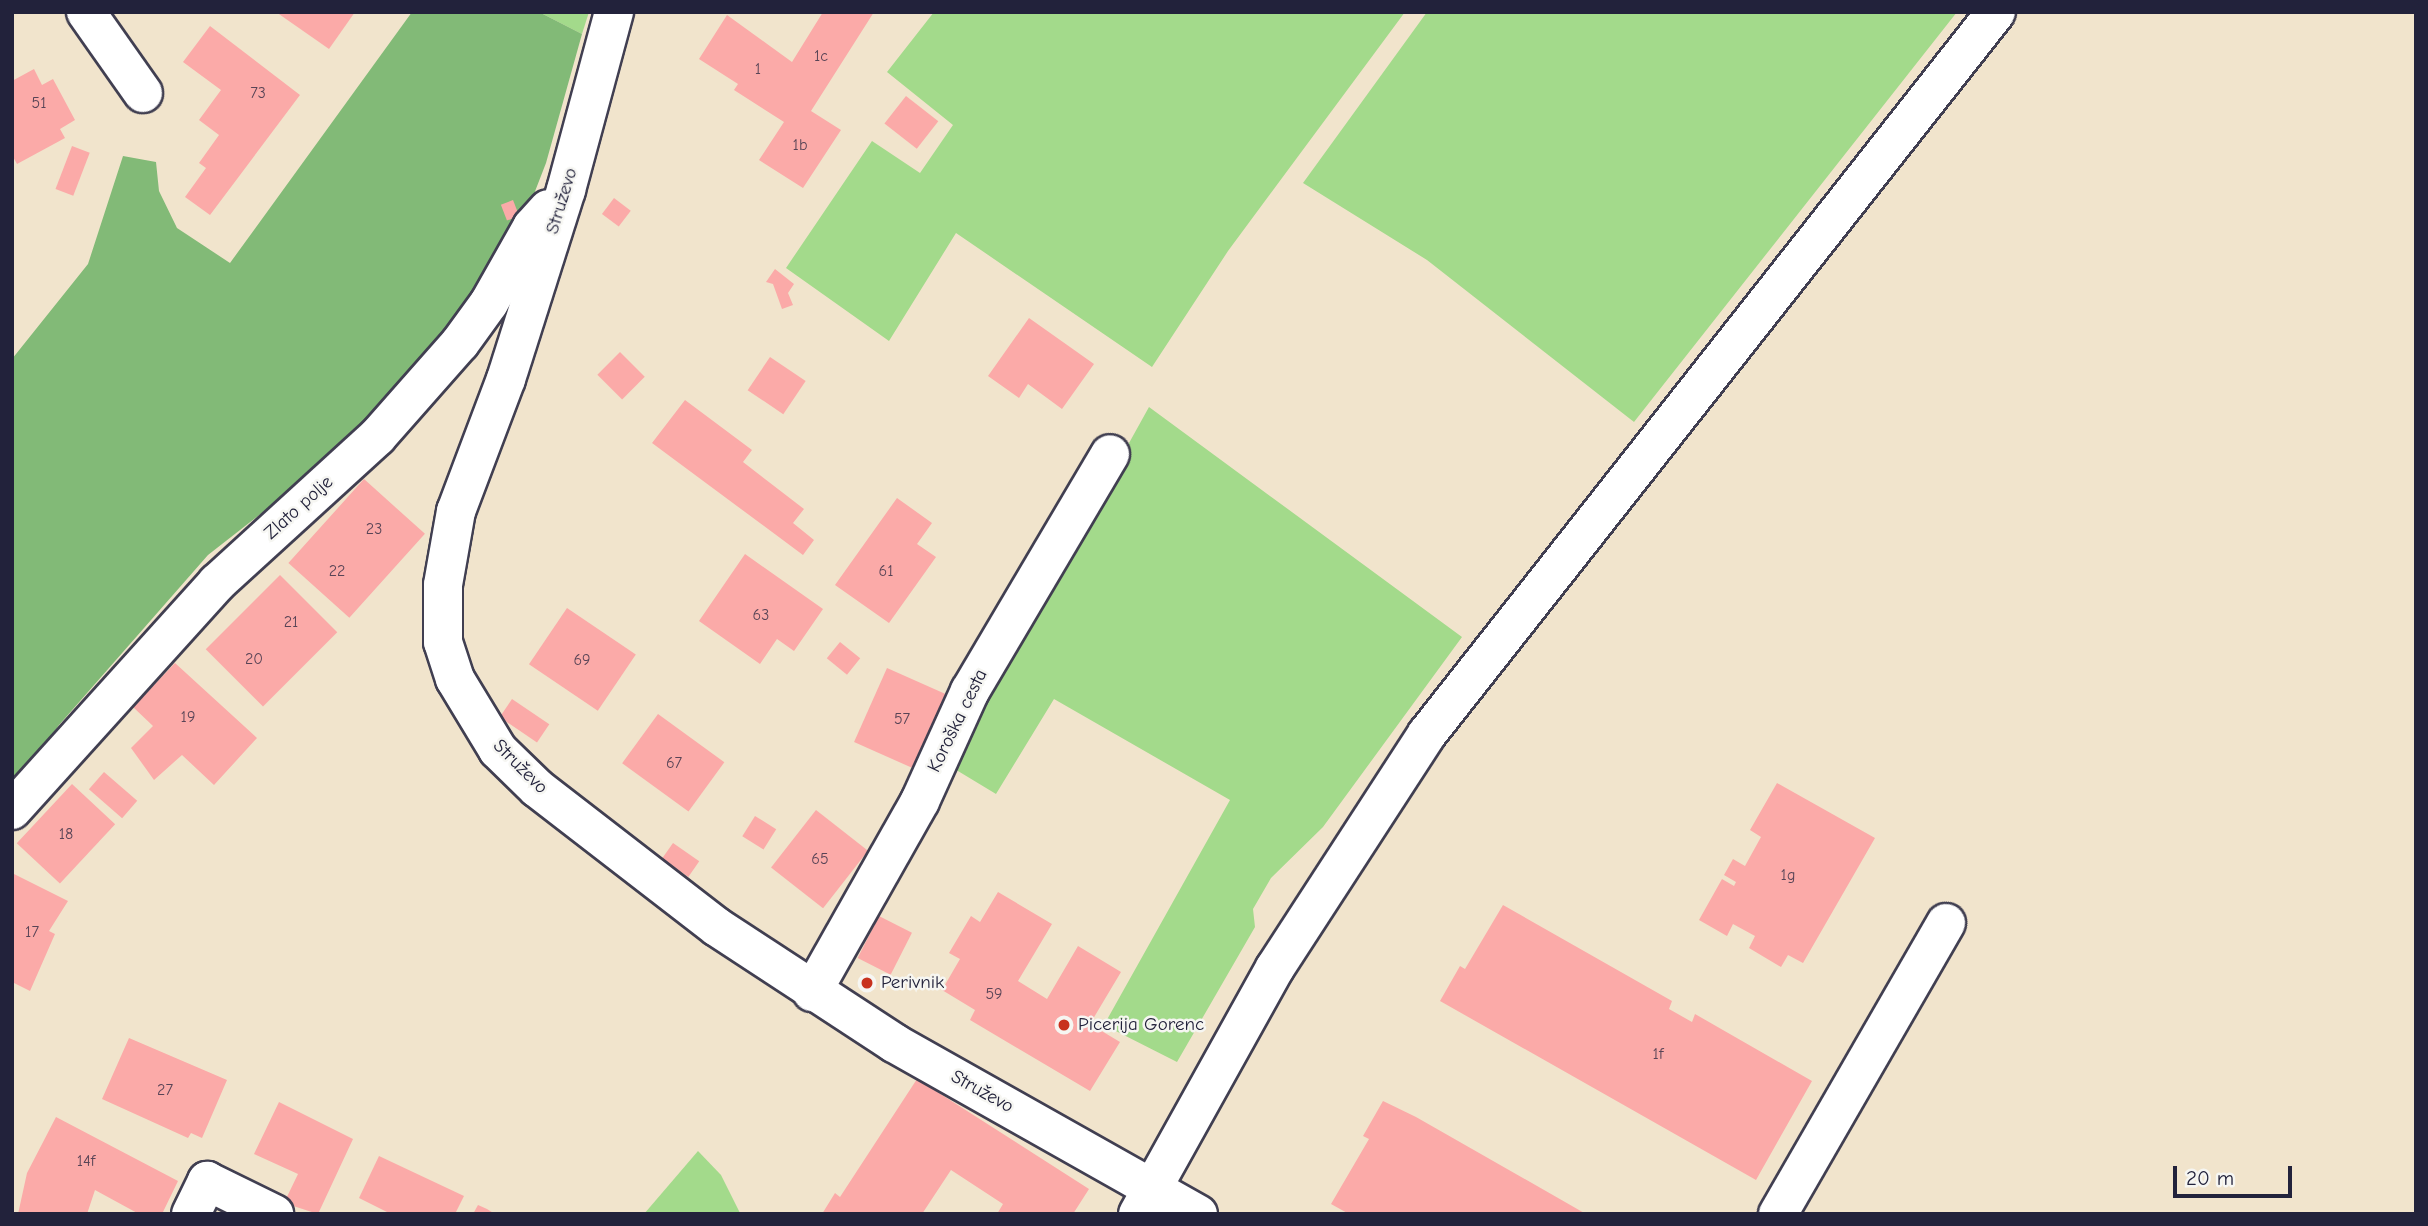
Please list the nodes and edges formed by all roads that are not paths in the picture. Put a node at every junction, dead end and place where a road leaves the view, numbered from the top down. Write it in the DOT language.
graph roads {
  1 [pos="86,12"];
  2 [pos="614,12"];
  3 [pos="1996,12"];
  4 [pos="143,93"];
  5 [pos="566,190"];
  6 [pos="1110,454"];
  7 [pos="12,810"];
  8 [pos="1946,923"];
  9 [pos="812,992"];
  10 [pos="1146,1201"];
  11 [pos="191,1214"];
  12 [pos="274,1214"];
  13 [pos="1198,1214"];
  14 [pos="1778,1214"];
  1 -- 4 [label="street"];
  2 -- 5 [label="street, Struževo"];
  3 -- 10 [label="street"];
  5 -- 7 [label="street, Zlato polje"];
  5 -- 9 [label="street, Struževo"];
  6 -- 9 [label="street, Koroška cesta"];
  8 -- 14 [label="street"];
  9 -- 10 [label="street, Struževo"];
  10 -- 13 [label="street, Struževo"];
  11 -- 12 [label="street"];
}
